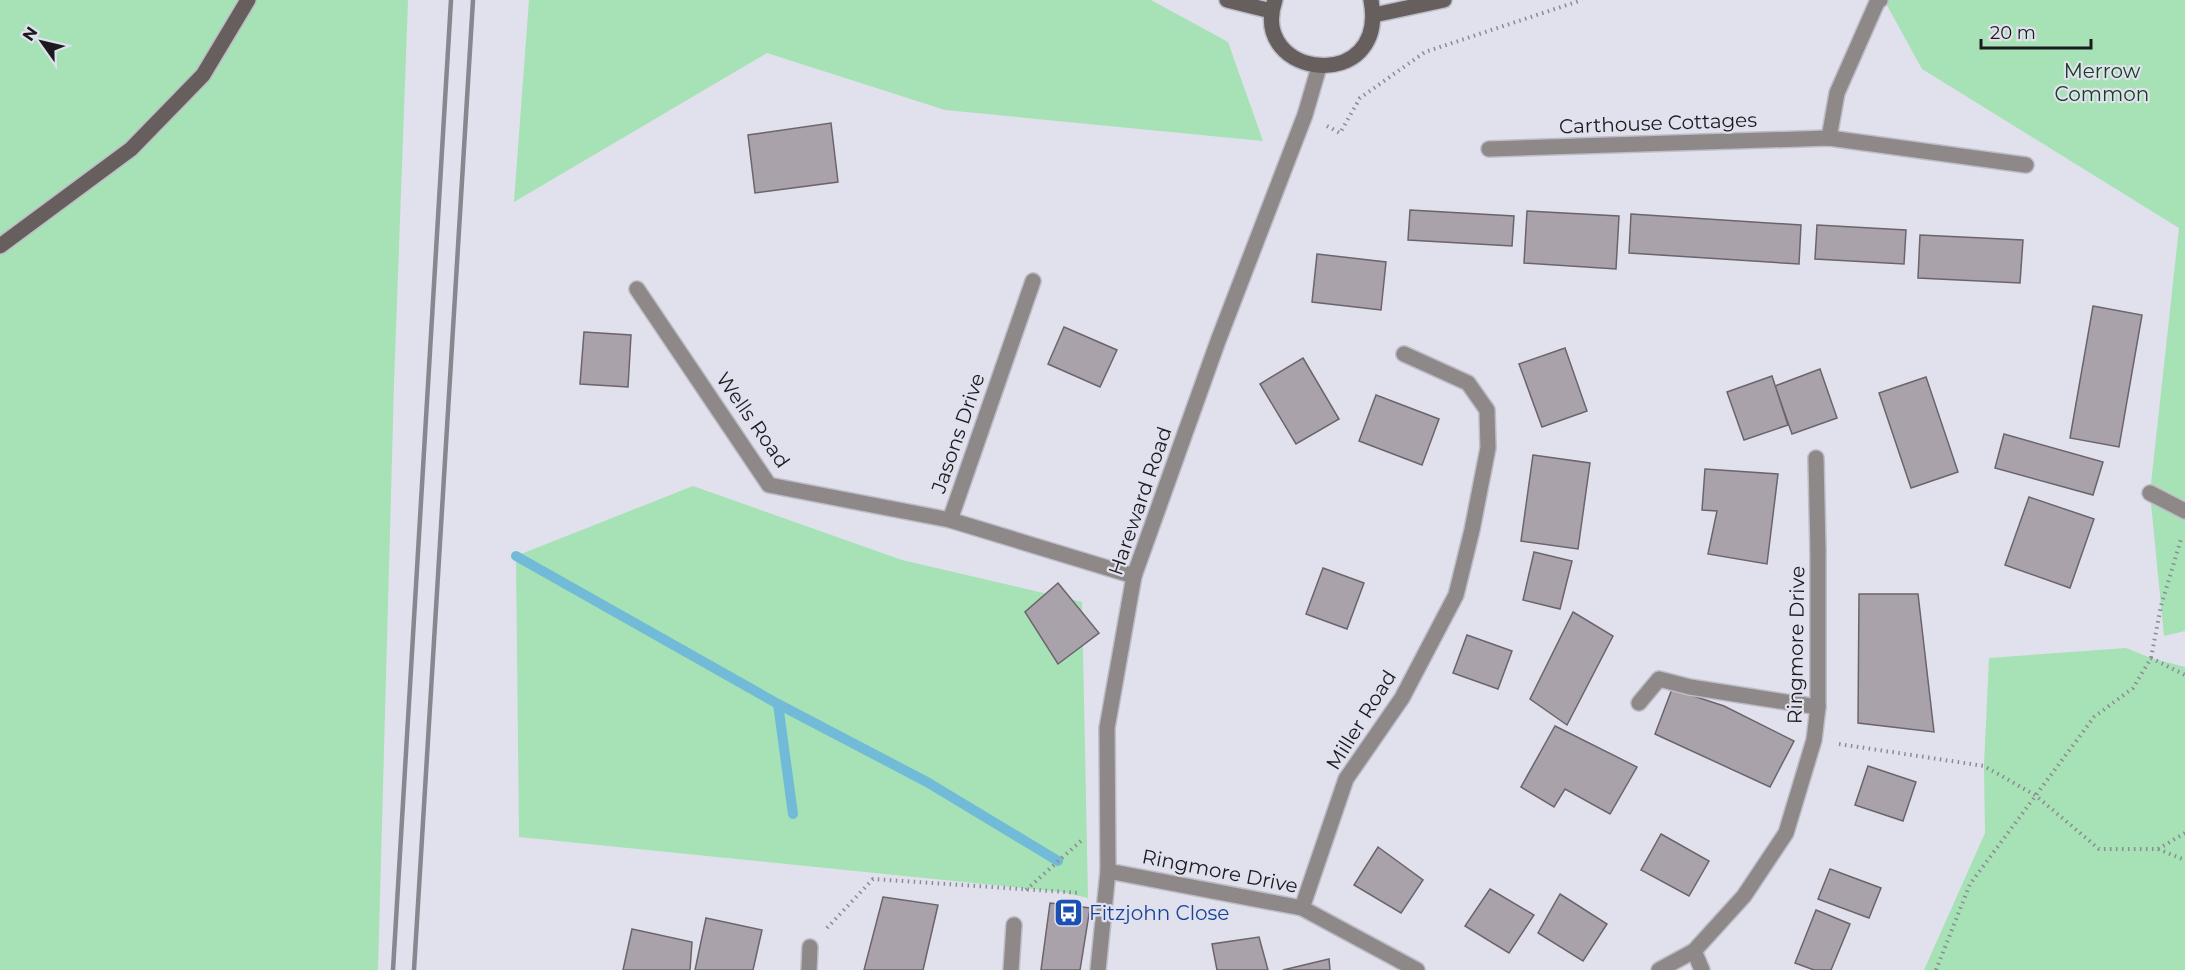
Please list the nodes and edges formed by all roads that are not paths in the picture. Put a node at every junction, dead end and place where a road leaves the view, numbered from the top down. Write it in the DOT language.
graph roads {
  1 [pos="248,0"];
  2 [pos="1227,0"];
  3 [pos="1444,0"];
  4 [pos="1880,0"];
  5 [pos="1273,6"];
  6 [pos="1372,7"];
  7 [pos="1319,67"];
  8 [pos="1829,138"];
  9 [pos="1489,149"];
  10 [pos="2026,165"];
  11 [pos="0,246"];
  12 [pos="1033,281"];
  13 [pos="638,290"];
  14 [pos="1404,354"];
  15 [pos="1816,458"];
  16 [pos="2150,493"];
  17 [pos="2185,511"];
  18 [pos="950,520"];
  19 [pos="1134,576"];
  20 [pos="1639,703"];
  21 [pos="1818,707"];
  22 [pos="1108,870"];
  23 [pos="1302,908"];
  24 [pos="1014,925"];
  25 [pos="810,947"];
  26 [pos="1694,951"];
  27 [pos="809,970"];
  28 [pos="1011,970"];
  29 [pos="1098,970"];
  30 [pos="1417,970"];
  31 [pos="1659,970"];
  32 [pos="1702,970"];
  1 -- 11 [label="main road"];
  2 -- 5 [label="main road"];
  3 -- 6 [label="main road"];
  4 -- 8 [label="street"];
  5 -- 7 [label="main road"];
  6 -- 7 [label="main road"];
  7 -- 19 [label="street, Hareward Road"];
  8 -- 9 [label="street, Carthouse Cottages"];
  8 -- 10 [label="street, Carthouse Cottages"];
  12 -- 18 [label="street, Jasons Drive"];
  13 -- 18 [label="street, Wells Road"];
  14 -- 23 [label="street, Miller Road"];
  15 -- 21 [label="street, Ringmore Drive"];
  16 -- 17 [label="street"];
  18 -- 19 [label="street, Jasons Drive"];
  19 -- 22 [label="street, Hareward Road"];
  20 -- 21 [label="street"];
  21 -- 26 [label="street, Ringmore Drive"];
  22 -- 23 [label="street, Ringmore Drive"];
  22 -- 29 [label="street, Hareward Road"];
  23 -- 30 [label="street, Ringmore Drive"];
  24 -- 28 [label="street"];
  25 -- 27 [label="street"];
  26 -- 31 [label="street, Ringmore Drive"];
  26 -- 32 [label="street"];
}
